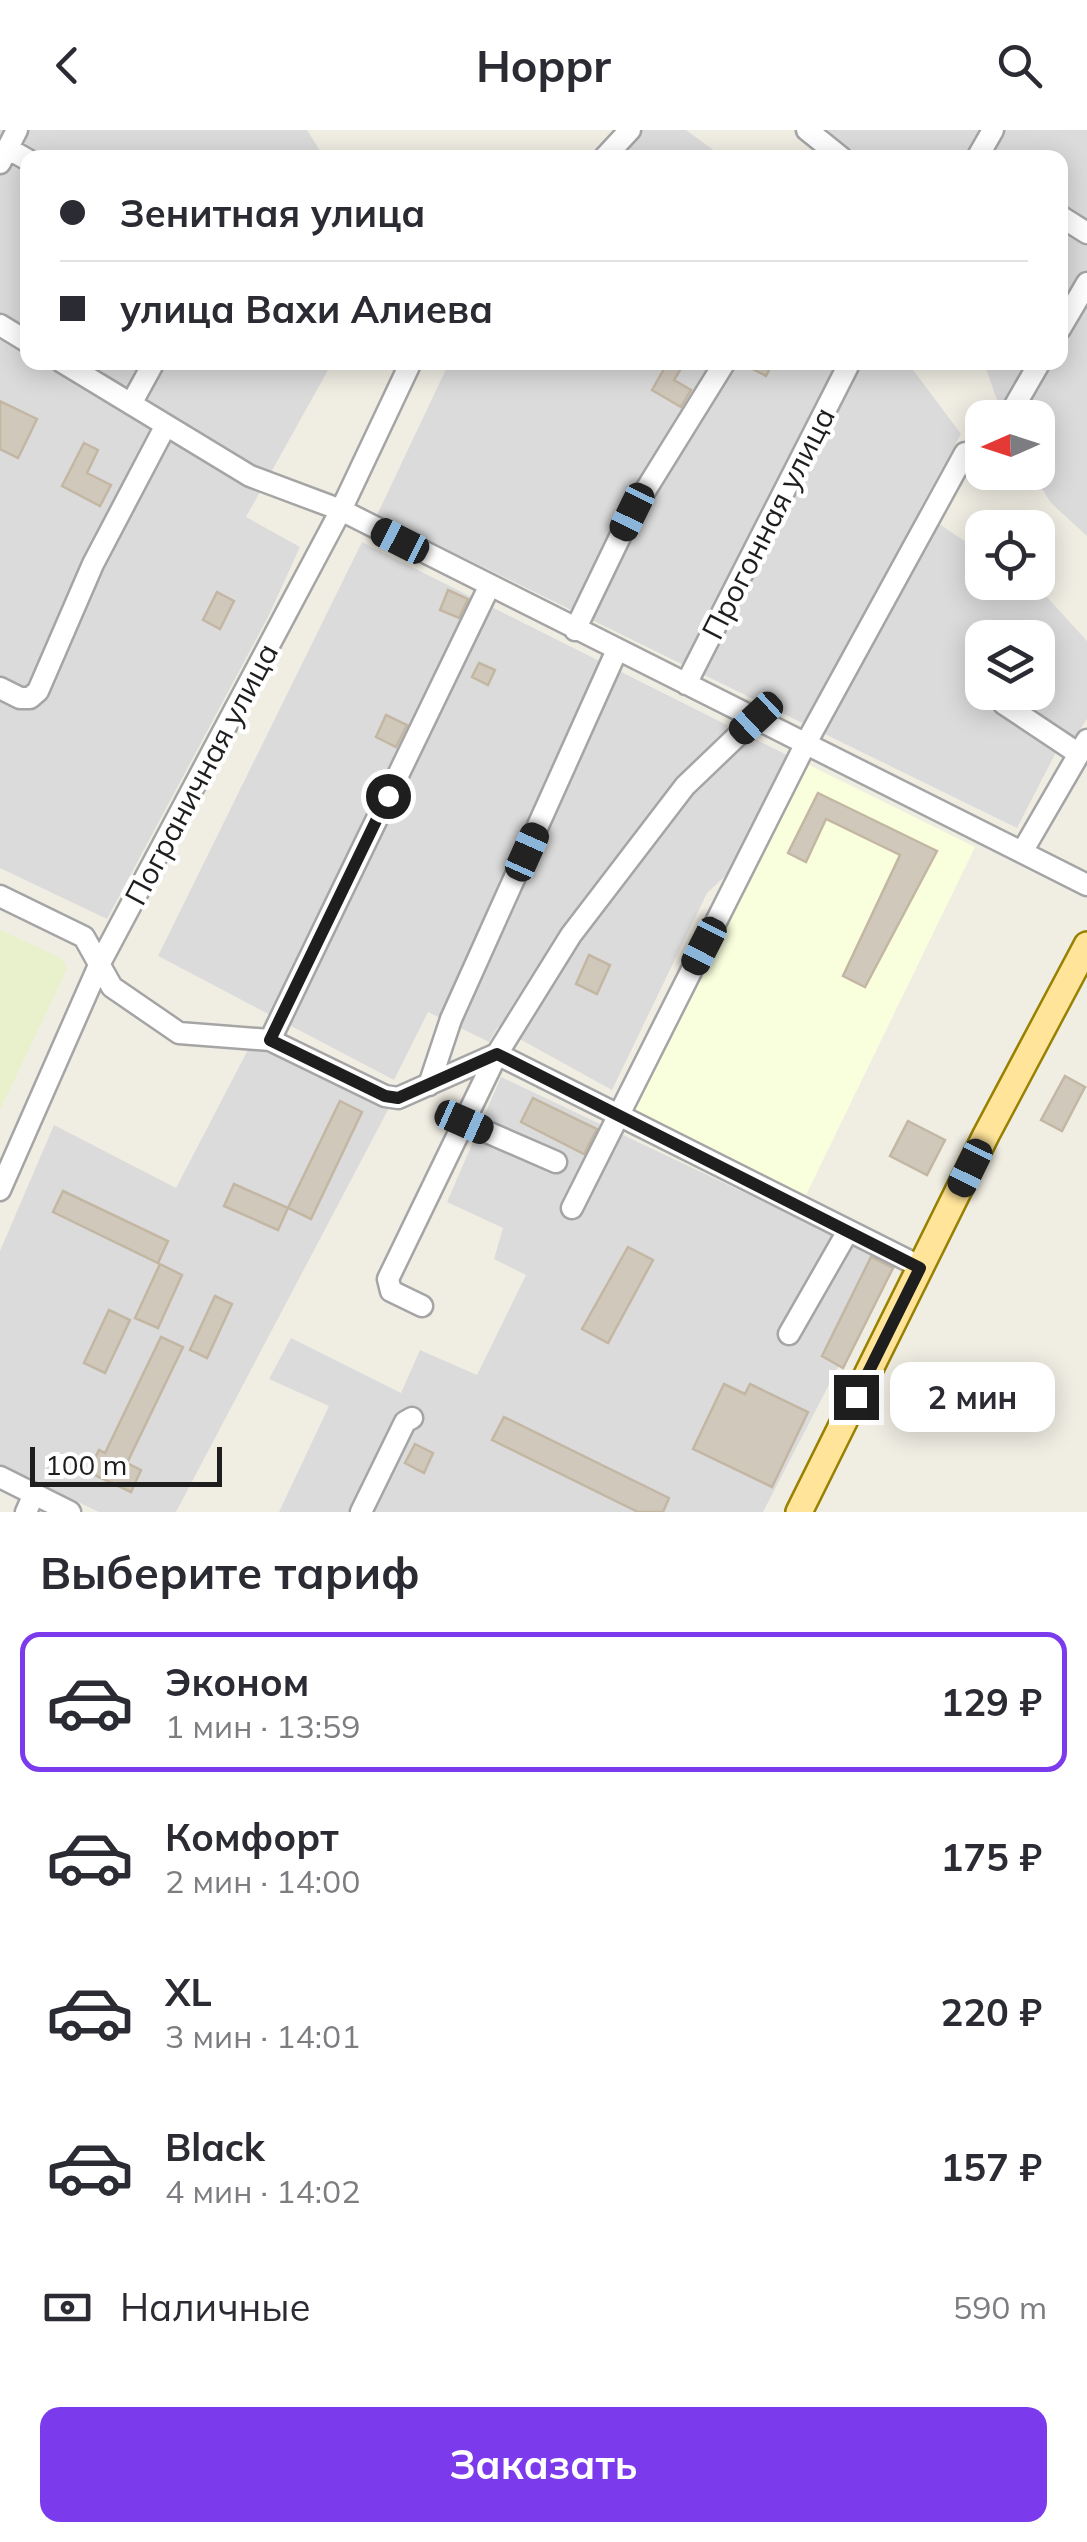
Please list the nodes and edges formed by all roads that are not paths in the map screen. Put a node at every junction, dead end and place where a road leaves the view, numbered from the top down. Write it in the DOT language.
graph roads {
  1 [pos="630,130"];
  2 [pos="807,130"];
  3 [pos="611,150"];
  4 [pos="832,150"];
  5 [pos="1087,283"];
  6 [pos="1068,315"];
  7 [pos="75,370"];
  8 [pos="150,370"];
  9 [pos="407,370"];
  10 [pos="719,370"];
  11 [pos="846,370"];
  12 [pos="1035,370"];
  13 [pos="1019,400"];
  14 [pos="131,404"];
  15 [pos="166,426"];
  16 [pos="965,453"];
  17 [pos="341,510"];
  18 [pos="488,588"];
  19 [pos="575,630"];
  20 [pos="617,650"];
  21 [pos="686,684"];
  22 [pos="0,688"];
  23 [pos="1013,710"];
  24 [pos="756,718"];
  25 [pos="806,743"];
  26 [pos="1078,755"];
  27 [pos="1087,784"];
  28 [pos="1022,852"];
  29 [pos="1087,885"];
  30 [pos="0,896"];
  31 [pos="1087,945"];
  32 [pos="100,963"];
  33 [pos="1087,970"];
  34 [pos="270,1040"];
  35 [pos="497,1054"];
  36 [pos="429,1085"];
  37 [pos="619,1116"];
  38 [pos="464,1122"];
  39 [pos="556,1162"];
  40 [pos="0,1190"];
  41 [pos="572,1208"];
  42 [pos="848,1231"];
  43 [pos="920,1268"];
  44 [pos="422,1306"];
  45 [pos="789,1334"];
  46 [pos="412,1418"];
  47 [pos="0,1478"];
  48 [pos="30,1503"];
  49 [pos="70,1512"];
  50 [pos="361,1512"];
  51 [pos="799,1512"];
  52 [pos="814,1512"];
  1 -- 3 [label="street"];
  2 -- 4 [label="street"];
  5 -- 6 [label="street"];
  7 -- 14 [label="street"];
  8 -- 14 [label="street"];
  9 -- 17 [label="street, Пограничная улица"];
  10 -- 19 [label="street"];
  11 -- 21 [label="street, Прогонная улица"];
  12 -- 13 [label="street"];
  14 -- 15 [label="street"];
  15 -- 17 [label="street"];
  15 -- 22 [label="street"];
  16 -- 25 [label="street"];
  17 -- 18 [label="street"];
  17 -- 32 [label="street, Пограничная улица"];
  18 -- 19 [label="street"];
  18 -- 34 [label="street"];
  19 -- 20 [label="street"];
  20 -- 21 [label="street"];
  20 -- 36 [label="street"];
  21 -- 24 [label="street"];
  23 -- 26 [label="street"];
  24 -- 25 [label="street"];
  24 -- 35 [label="street"];
  25 -- 28 [label="street"];
  25 -- 37 [label="street"];
  26 -- 27 [label="street"];
  26 -- 28 [label="street"];
  28 -- 29 [label="street"];
  30 -- 32 [label="street"];
  31 -- 43 [label="main road"];
  32 -- 34 [label="street"];
  32 -- 40 [label="street, Пограничная улица"];
  33 -- 52 [label="main road"];
  34 -- 36 [label="street"];
  35 -- 36 [label="street"];
  35 -- 37 [label="street"];
  35 -- 38 [label="street"];
  37 -- 41 [label="street"];
  37 -- 42 [label="street"];
  38 -- 39 [label="street"];
  38 -- 44 [label="street"];
  42 -- 43 [label="street"];
  42 -- 45 [label="street"];
  43 -- 51 [label="main road"];
  46 -- 50 [label="street"];
  47 -- 48 [label="street"];
  48 -- 49 [label="street"];
}
